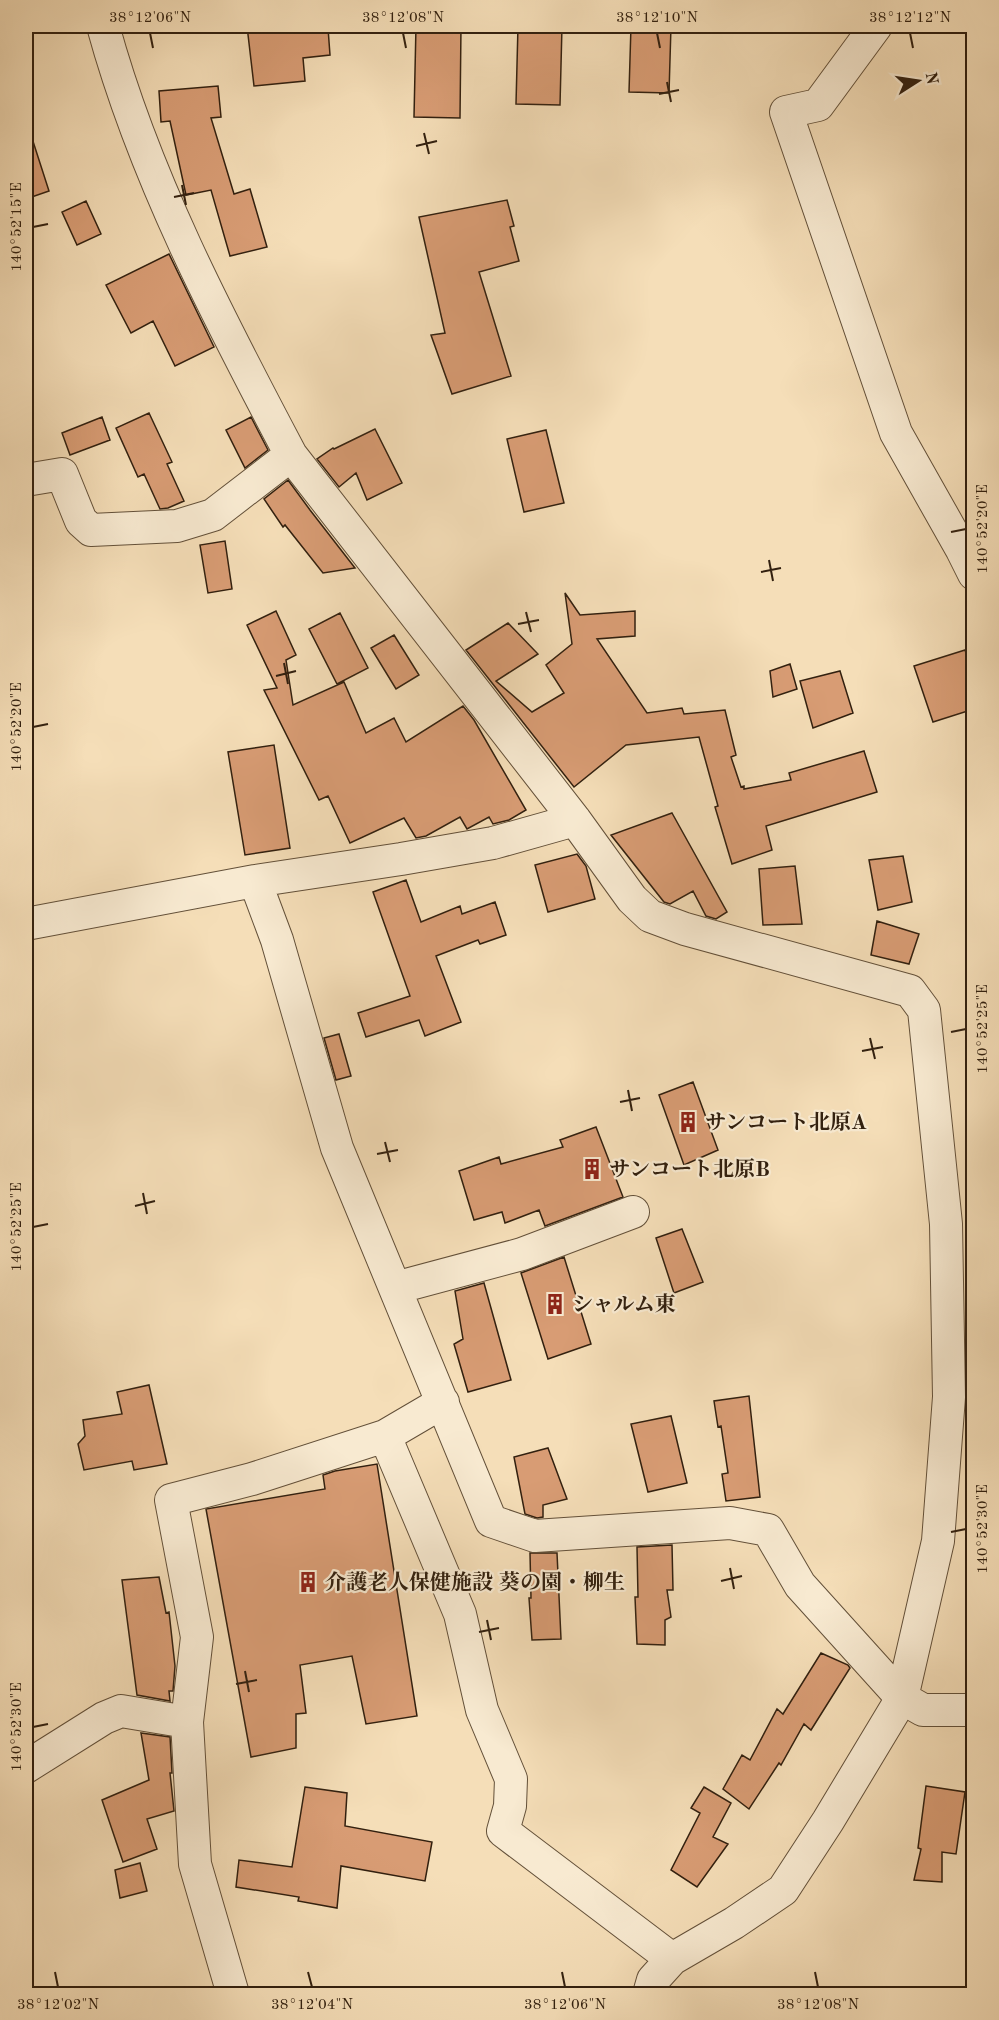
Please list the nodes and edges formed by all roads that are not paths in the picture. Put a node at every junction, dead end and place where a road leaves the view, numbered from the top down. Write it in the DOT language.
graph roads {
  1 [pos="103,26"];
  2 [pos="876,26"];
  3 [pos="291,454"];
  4 [pos="26,480"];
  5 [pos="974,574"];
  6 [pos="575,820"];
  7 [pos="255,881"];
  8 [pos="26,924"];
  9 [pos="633,1212"];
  10 [pos="395,1288"];
  11 [pos="443,1402"];
  12 [pos="385,1436"];
  13 [pos="902,1698"];
  14 [pos="974,1710"];
  15 [pos="187,1722"];
  16 [pos="26,1767"];
  17 [pos="672,1959"];
  18 [pos="233,1995"];
  19 [pos="649,1995"];
  1 -- 3 [label="street"];
  2 -- 5 [label="street"];
  3 -- 4 [label="street"];
  3 -- 6 [label="street"];
  6 -- 7 [label="street"];
  6 -- 13 [label="street"];
  7 -- 8 [label="street"];
  7 -- 10 [label="street"];
  9 -- 10 [label="street"];
  10 -- 11 [label="street"];
  11 -- 12 [label="street"];
  11 -- 13 [label="street"];
  12 -- 15 [label="street"];
  12 -- 17 [label="street"];
  13 -- 14 [label="street"];
  13 -- 17 [label="street"];
  15 -- 16 [label="street"];
  15 -- 18 [label="street"];
  17 -- 19 [label="street"];
}
